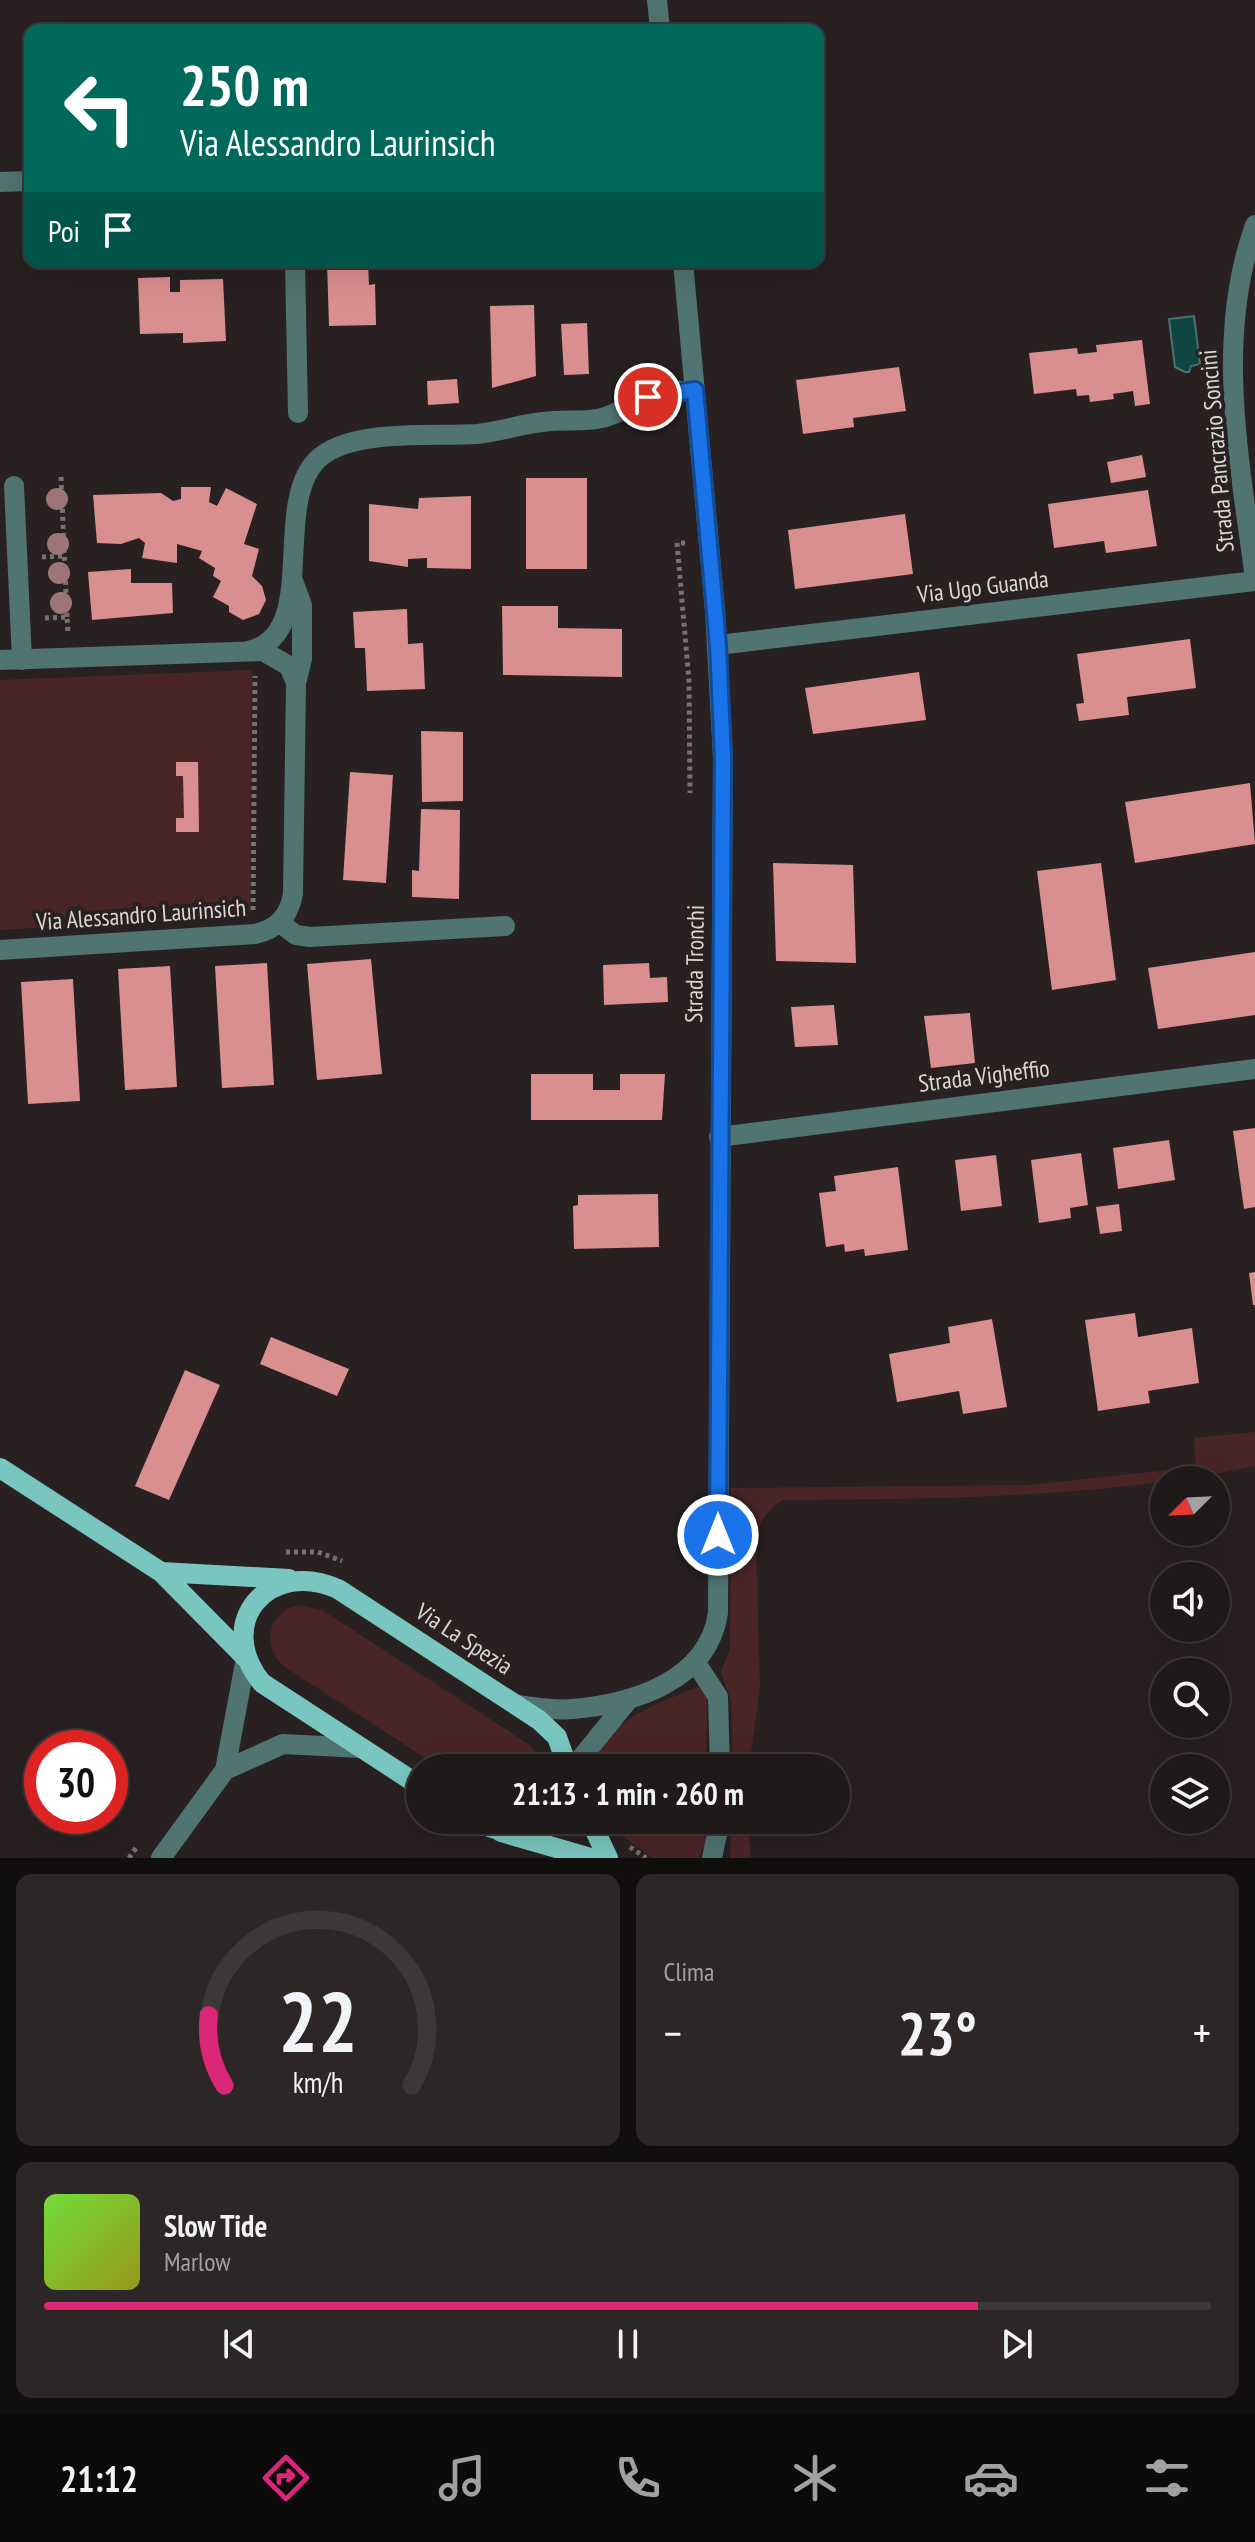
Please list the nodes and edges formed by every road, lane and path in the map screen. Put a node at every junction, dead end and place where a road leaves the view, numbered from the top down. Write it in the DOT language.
graph roads {
  1 [pos="657,0"];
  2 [pos="659,24"];
  3 [pos="24,181"];
  4 [pos="0,182"];
  5 [pos="1255,225"];
  6 [pos="295,268"];
  7 [pos="684,268"];
  8 [pos="695,390"];
  9 [pos="298,413"];
  10 [pos="61,477"];
  11 [pos="14,486"];
  12 [pos="684,528"];
  13 [pos="65,556"];
  14 [pos="41,557"];
  15 [pos="1255,580"];
  16 [pos="293,581"];
  17 [pos="67,617"];
  18 [pos="718,645"];
  19 [pos="251,659"];
  20 [pos="0,660"];
  21 [pos="22,660"];
  22 [pos="296,683"];
  23 [pos="690,793"];
  24 [pos="253,919"];
  25 [pos="280,923"];
  26 [pos="505,926"];
  27 [pos="0,950"];
  28 [pos="1255,1069"];
  29 [pos="719,1137"];
  30 [pos="0,1468"];
  31 [pos="277,1554"];
  32 [pos="349,1564"];
  33 [pos="161,1572"];
  34 [pos="307,1579"];
  35 [pos="246,1658"];
  36 [pos="696,1663"];
  37 [pos="629,1699"];
  38 [pos="517,1705"];
  39 [pos="361,1748"];
  40 [pos="564,1754"];
  41 [pos="582,1754"];
  42 [pos="720,1754"];
  43 [pos="225,1770"];
  44 [pos="406,1777"];
  45 [pos="508,1834"];
  46 [pos="597,1834"];
  47 [pos="717,1834"];
  48 [pos="138,1846"];
  49 [pos="129,1858"];
  50 [pos="161,1858"];
  51 [pos="591,1858"];
  52 [pos="608,1858"];
  53 [pos="712,1858"];
  1 -- 2 [label="street"];
  3 -- 4 [label="street"];
  5 -- 15 [label="street, Strada Pancrazio Soncini"];
  6 -- 9 [label="street"];
  7 -- 8 [label="street, Strada Tronchi"];
  8 -- 16 [label="street, Via Alessandro Laurinsich"];
  8 -- 18 [label="street, Strada Tronchi"];
  10 -- 13 [label="path"];
  11 -- 21 [label="street"];
  12 -- 23 [label="path"];
  13 -- 14 [label="path"];
  13 -- 17 [label="path"];
  15 -- 18 [label="street, Via Ugo Guanda"];
  16 -- 19 [label="street, Via Alessandro Laurinsich"];
  16 -- 22 [label="street, Via Alessandro Laurinsich"];
  18 -- 29 [label="street, Strada Tronchi"];
  19 -- 21 [label="street"];
  19 -- 22 [label="street"];
  19 -- 24 [label="path"];
  20 -- 21 [label="street"];
  22 -- 25 [label="street, Via Alessandro Laurinsich"];
  25 -- 26 [label="street"];
  25 -- 27 [label="street, Via Alessandro Laurinsich"];
  28 -- 29 [label="street, Strada Vigheffio"];
  29 -- 36 [label="street, Strada Tronchi"];
  30 -- 33 [label="main road"];
  31 -- 32 [label="path"];
  33 -- 34 [label="main road, Via La Spezia"];
  33 -- 35 [label="main road"];
  34 -- 35 [label="main road"];
  34 -- 38 [label="main road, Via La Spezia"];
  35 -- 39 [label="main road"];
  35 -- 43 [label="street"];
  36 -- 37 [label="street"];
  36 -- 42 [label="street"];
  37 -- 38 [label="street"];
  37 -- 41 [label="street"];
  38 -- 40 [label="main road, Via La Spezia"];
  39 -- 43 [label="street"];
  39 -- 44 [label="main road"];
  43 -- 50 [label="street"];
  45 -- 51 [label="main road"];
  46 -- 52 [label="main road"];
  47 -- 53 [label="street"];
  48 -- 49 [label="path"];
}
